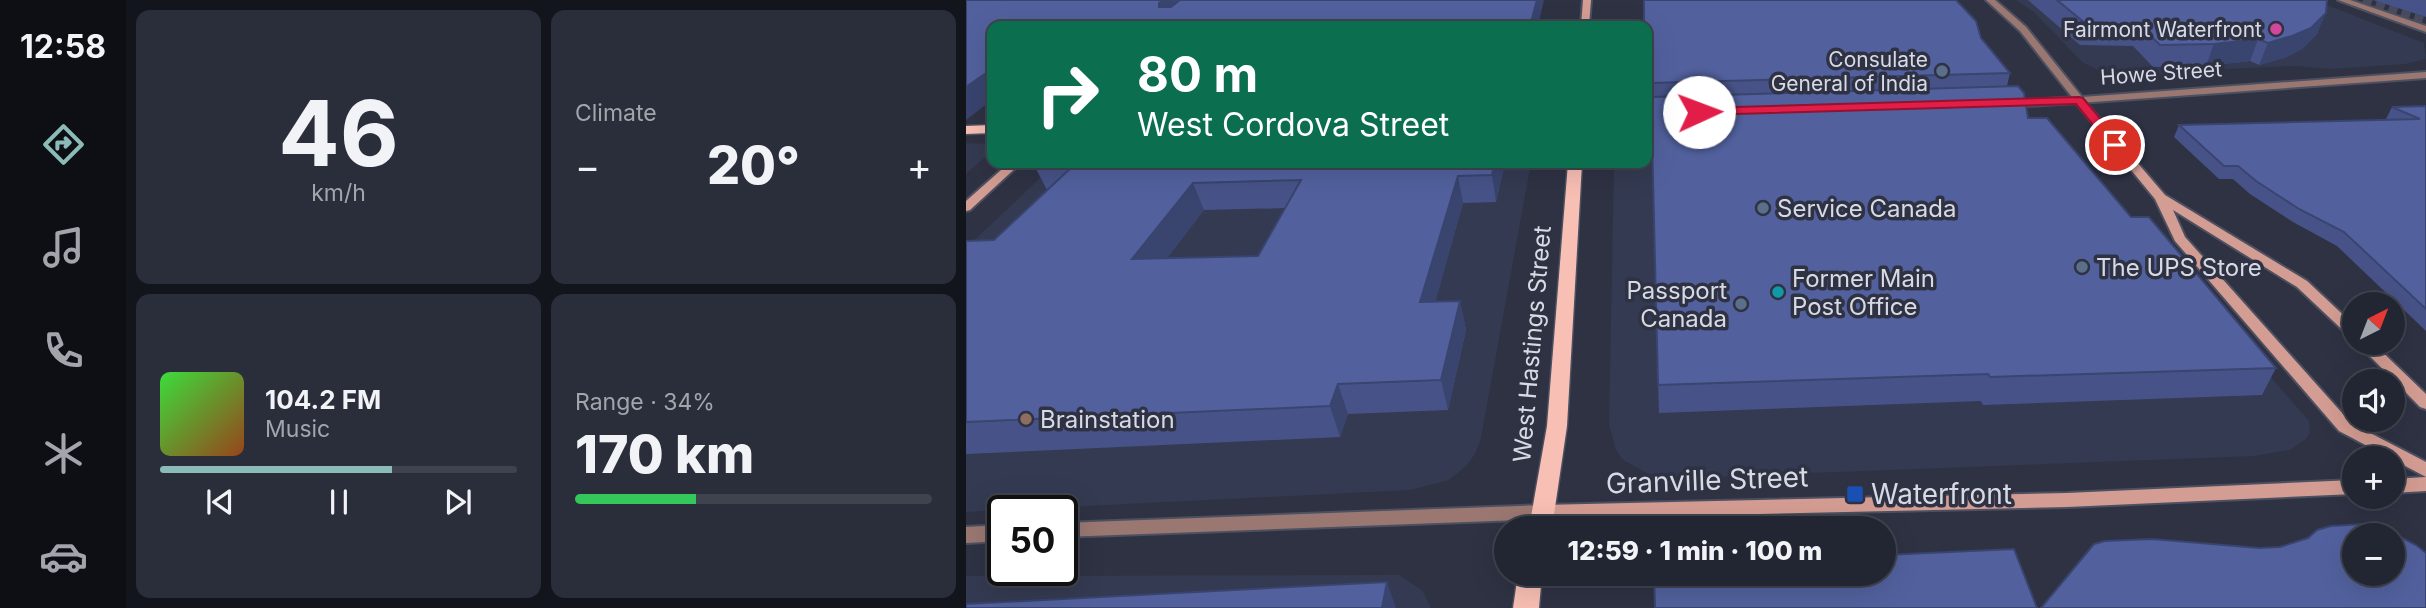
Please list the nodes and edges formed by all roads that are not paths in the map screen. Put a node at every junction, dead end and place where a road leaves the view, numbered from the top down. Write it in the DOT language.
graph roads {
  1 [pos="1587,0"];
  2 [pos="1990,0"];
  3 [pos="2342,0"];
  4 [pos="1586,21"];
  5 [pos="2426,29"];
  6 [pos="2426,75"];
  7 [pos="2079,100"];
  8 [pos="2003,104"];
  9 [pos="966,130"];
  10 [pos="987,130"];
  11 [pos="1009,168"];
  12 [pos="1575,168"];
  13 [pos="2161,198"];
  14 [pos="966,206"];
  15 [pos="2342,322"];
  16 [pos="2376,355"];
  17 [pos="2426,403"];
  18 [pos="2426,470"];
  19 [pos="2426,484"];
  20 [pos="2405,485"];
  21 [pos="2342,488"];
  22 [pos="1542,516"];
  23 [pos="1646,516"];
  24 [pos="1494,521"];
  25 [pos="1078,530"];
  26 [pos="987,534"];
  27 [pos="966,535"];
  28 [pos="1529,586"];
  29 [pos="1525,608"];
  1 -- 4 [label="main road"];
  2 -- 7 [label="street"];
  3 -- 5 [label="street"];
  6 -- 7 [label="street, Howe Street"];
  7 -- 8 [label="main road, Howe Street"];
  7 -- 13 [label="main road"];
  9 -- 10 [label="main road"];
  11 -- 14 [label="main road"];
  12 -- 22 [label="main road, West Hastings Street"];
  13 -- 15 [label="main road"];
  13 -- 18 [label="main road"];
  16 -- 17 [label="main road"];
  19 -- 20 [label="main road"];
  21 -- 23 [label="main road, Granville Street"];
  24 -- 25 [label="street, Granville Street"];
  26 -- 27 [label="street"];
  28 -- 29 [label="main road"];
}
